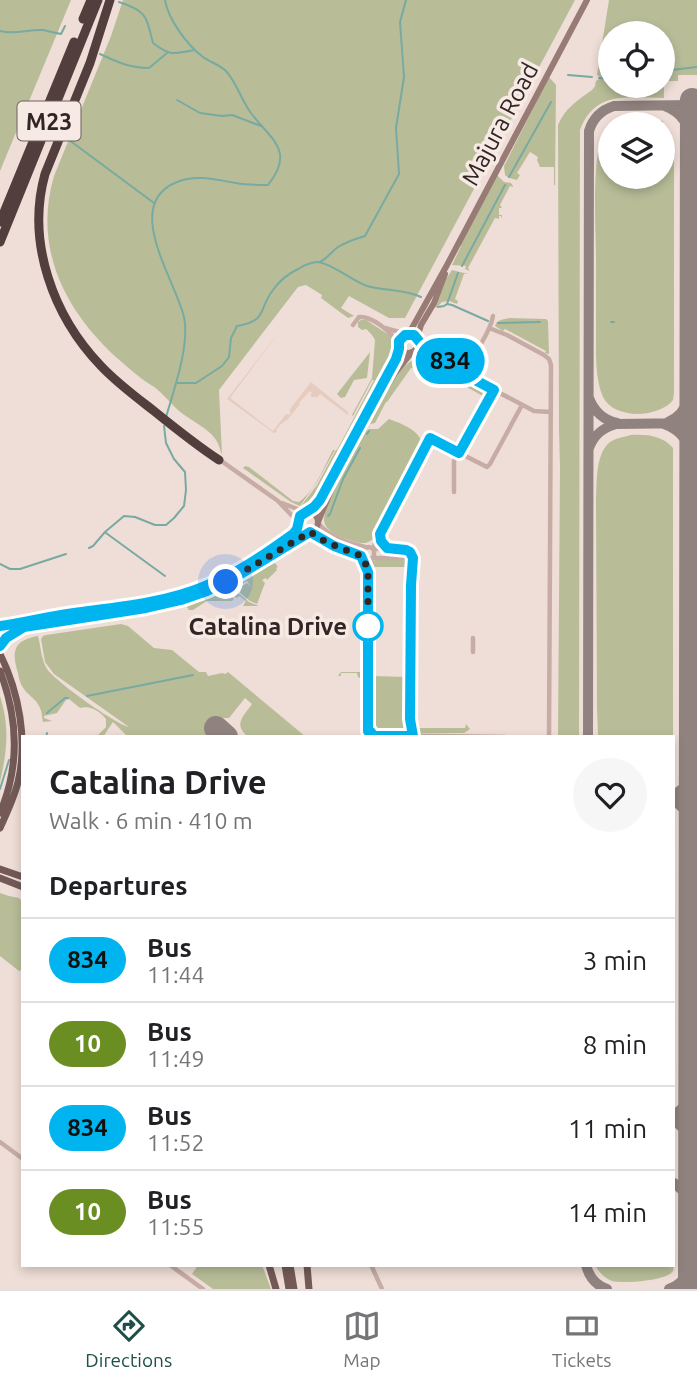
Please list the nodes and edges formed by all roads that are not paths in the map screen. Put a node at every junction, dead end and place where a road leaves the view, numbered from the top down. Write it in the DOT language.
graph roads {
  1 [pos="91,0"];
  2 [pos="97,0"];
  3 [pos="110,0"];
  4 [pos="587,0"];
  5 [pos="0,222"];
  6 [pos="0,242"];
  7 [pos="447,265"];
  8 [pos="493,316"];
  9 [pos="353,325"];
  10 [pos="381,327"];
  11 [pos="489,328"];
  12 [pos="406,334"];
  13 [pos="417,340"];
  14 [pos="399,345"];
  15 [pos="412,352"];
  16 [pos="472,360"];
  17 [pos="464,368"];
  18 [pos="470,371"];
  19 [pos="462,379"];
  20 [pos="477,381"];
  21 [pos="494,390"];
  22 [pos="522,405"];
  23 [pos="550,412"];
  24 [pos="459,453"];
  25 [pos="219,460"];
  26 [pos="454,492"];
  27 [pos="278,501"];
  28 [pos="306,512"];
  29 [pos="298,522"];
  30 [pos="318,522"];
  31 [pos="380,531"];
  32 [pos="309,532"];
  33 [pos="377,537"];
  34 [pos="366,547"];
  35 [pos="373,549"];
  36 [pos="389,549"];
  37 [pos="363,558"];
  38 [pos="373,558"];
  39 [pos="368,572"];
  40 [pos="411,585"];
  41 [pos="24,624"];
  42 [pos="0,630"];
  43 [pos="473,638"];
  44 [pos="0,646"];
  45 [pos="473,652"];
  46 [pos="0,654"];
  47 [pos="0,671"];
  48 [pos="21,735"];
  49 [pos="369,735"];
  50 [pos="411,735"];
  51 [pos="549,735"];
  52 [pos="21,762"];
  53 [pos="8,792"];
  54 [pos="0,796"];
  55 [pos="1,809"];
  56 [pos="0,828"];
  57 [pos="0,869"];
  58 [pos="21,876"];
  59 [pos="0,878"];
  60 [pos="21,886"];
  61 [pos="0,1142"];
  62 [pos="21,1158"];
  63 [pos="173,1267"];
  64 [pos="269,1267"];
  65 [pos="287,1267"];
  66 [pos="307,1267"];
  67 [pos="372,1267"];
  68 [pos="203,1289"];
  69 [pos="276,1289"];
  70 [pos="291,1289"];
  71 [pos="309,1289"];
  72 [pos="382,1289"];
  1 -- 5 [label="highway, M23"];
  2 -- 6 [label="highway, M23"];
  3 -- 25 [label="highway"];
  4 -- 7 [label="main road, Majura Road"];
  7 -- 12 [label="main road, Majura Road"];
  7 -- 13 [label="main road, Majura Road"];
  8 -- 11 [label="street"];
  9 -- 10 [label="street"];
  10 -- 12 [label="street"];
  10 -- 14 [label="street"];
  11 -- 16 [label="street"];
  11 -- 23 [label="street"];
  12 -- 13 [label="main road"];
  12 -- 14 [label="main road"];
  13 -- 15 [label="main road"];
  13 -- 17 [label="street"];
  14 -- 15 [label="main road"];
  14 -- 28 [label="main road"];
  15 -- 19 [label="street"];
  15 -- 30 [label="main road"];
  16 -- 17 [label="street"];
  16 -- 18 [label="street"];
  17 -- 18 [label="street"];
  17 -- 19 [label="street"];
  18 -- 19 [label="street"];
  18 -- 20 [label="street"];
  19 -- 20 [label="street"];
  20 -- 21 [label="street"];
  21 -- 22 [label="street"];
  21 -- 24 [label="street"];
  22 -- 23 [label="street"];
  22 -- 24 [label="street"];
  23 -- 51 [label="street"];
  24 -- 26 [label="street"];
  24 -- 31 [label="street"];
  25 -- 27 [label="street"];
  27 -- 28 [label="street"];
  27 -- 29 [label="street"];
  28 -- 29 [label="main road"];
  28 -- 30 [label="main road"];
  29 -- 32 [label="main road"];
  29 -- 41 [label="main road"];
  30 -- 32 [label="main road"];
  30 -- 34 [label="street"];
  31 -- 33 [label="street"];
  31 -- 36 [label="street"];
  32 -- 37 [label="street"];
  32 -- 41 [label="main road"];
  33 -- 34 [label="street"];
  33 -- 35 [label="street"];
  34 -- 35 [label="street"];
  34 -- 37 [label="street"];
  35 -- 36 [label="street"];
  35 -- 38 [label="street"];
  36 -- 40 [label="street"];
  37 -- 38 [label="street"];
  37 -- 39 [label="street"];
  38 -- 39 [label="street"];
  38 -- 40 [label="street"];
  39 -- 49 [label="street"];
  40 -- 50 [label="street"];
  41 -- 42 [label="main road"];
  41 -- 44 [label="main road"];
  43 -- 45 [label="street"];
  46 -- 48 [label="main road"];
  47 -- 53 [label="main road"];
  52 -- 56 [label="main road"];
  53 -- 54 [label="street"];
  53 -- 55 [label="main road"];
  57 -- 58 [label="main road"];
  59 -- 60 [label="main road"];
  61 -- 62 [label="street"];
  63 -- 68 [label="street"];
  64 -- 69 [label="main road"];
  65 -- 70 [label="main road"];
  66 -- 71 [label="main road"];
  67 -- 72 [label="street"];
}
